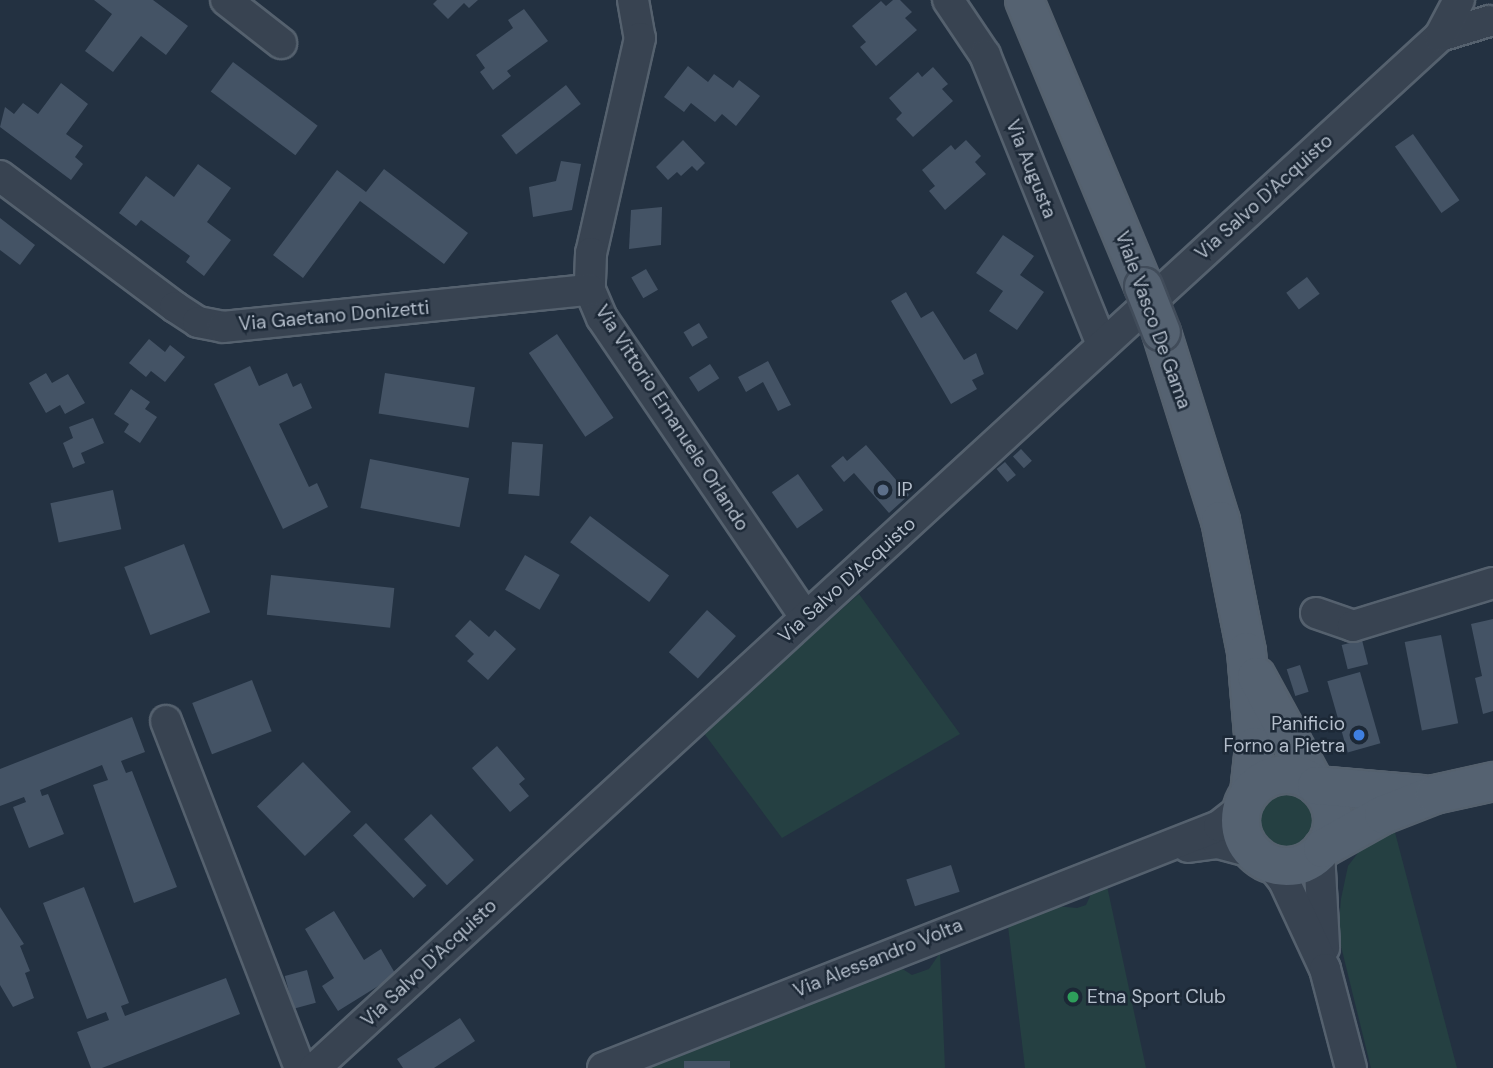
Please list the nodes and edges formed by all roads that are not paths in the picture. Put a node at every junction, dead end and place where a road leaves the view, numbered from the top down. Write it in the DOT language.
graph roads {
  1 [pos="226,0"];
  2 [pos="633,0"];
  3 [pos="948,0"];
  4 [pos="1024,0"];
  5 [pos="1459,0"];
  6 [pos="1467,0"];
  7 [pos="1491,21"];
  8 [pos="1440,36"];
  9 [pos="281,43"];
  10 [pos="0,176"];
  11 [pos="590,290"];
  12 [pos="1102,345"];
  13 [pos="1493,583"];
  14 [pos="1316,613"];
  15 [pos="805,617"];
  16 [pos="1246,652"];
  17 [pos="166,721"];
  18 [pos="1493,780"];
  19 [pos="1315,784"];
  20 [pos="1434,794"];
  21 [pos="1245,800"];
  22 [pos="1321,849"];
  23 [pos="1153,851"];
  24 [pos="1261,858"];
  25 [pos="1325,969"];
  26 [pos="300,1068"];
  27 [pos="315,1068"];
  28 [pos="603,1068"];
  29 [pos="1351,1068"];
  1 -- 9 [label="street"];
  2 -- 11 [label="street, Via Vittorio Emanuele Orlando"];
  3 -- 12 [label="street, Via Augusta"];
  4 -- 16 [label="main road, Viale Vasco De Gama, bridge"];
  5 -- 8 [label="street"];
  6 -- 7 [label="street"];
  7 -- 8 [label="street"];
  8 -- 12 [label="street, Via Salvo D'Acquisto"];
  10 -- 11 [label="street, Via Gaetano Donizetti"];
  11 -- 15 [label="street, Via Vittorio Emanuele Orlando"];
  12 -- 15 [label="street, Via Salvo D'Acquisto"];
  13 -- 14 [label="street"];
  15 -- 27 [label="street, Via Salvo D'Acquisto"];
  16 -- 19 [label="main road"];
  16 -- 21 [label="main road"];
  17 -- 26 [label="street"];
  18 -- 20 [label="main road"];
  19 -- 20 [label="main road"];
  19 -- 21 [label="main road"];
  19 -- 22 [label="main road"];
  20 -- 22 [label="main road"];
  21 -- 23 [label="street"];
  21 -- 24 [label="main road"];
  22 -- 24 [label="main road"];
  22 -- 25 [label="street"];
  23 -- 24 [label="street"];
  23 -- 28 [label="street, Via Alessandro Volta"];
  24 -- 25 [label="street"];
  25 -- 29 [label="street"];
}
